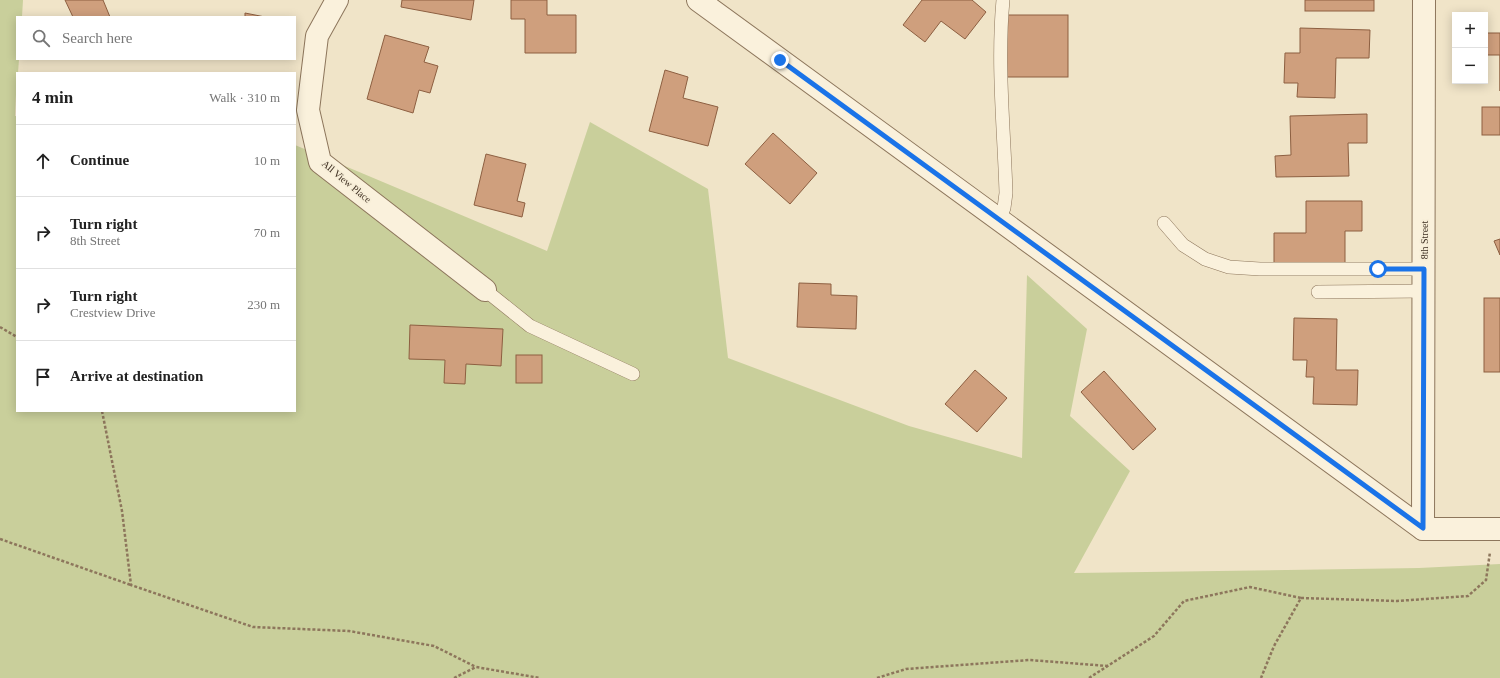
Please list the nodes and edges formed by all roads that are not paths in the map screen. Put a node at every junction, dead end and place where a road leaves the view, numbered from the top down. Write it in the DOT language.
graph roads {
  1 [pos="337,0"];
  2 [pos="698,0"];
  3 [pos="1003,0"];
  4 [pos="1424,0"];
  5 [pos="999,220"];
  6 [pos="1164,223"];
  7 [pos="1424,280"];
  8 [pos="485,290"];
  9 [pos="1318,292"];
  10 [pos="633,374"];
  11 [pos="1423,528"];
  12 [pos="1496,529"];
  1 -- 8 [label="street, All View Place"];
  2 -- 5 [label="street"];
  3 -- 5 [label="lane"];
  4 -- 7 [label="street, 8th Street"];
  5 -- 11 [label="street"];
  6 -- 7 [label="lane"];
  7 -- 9 [label="lane"];
  7 -- 11 [label="street, 8th Street"];
  8 -- 10 [label="lane"];
  11 -- 12 [label="street"];
}
